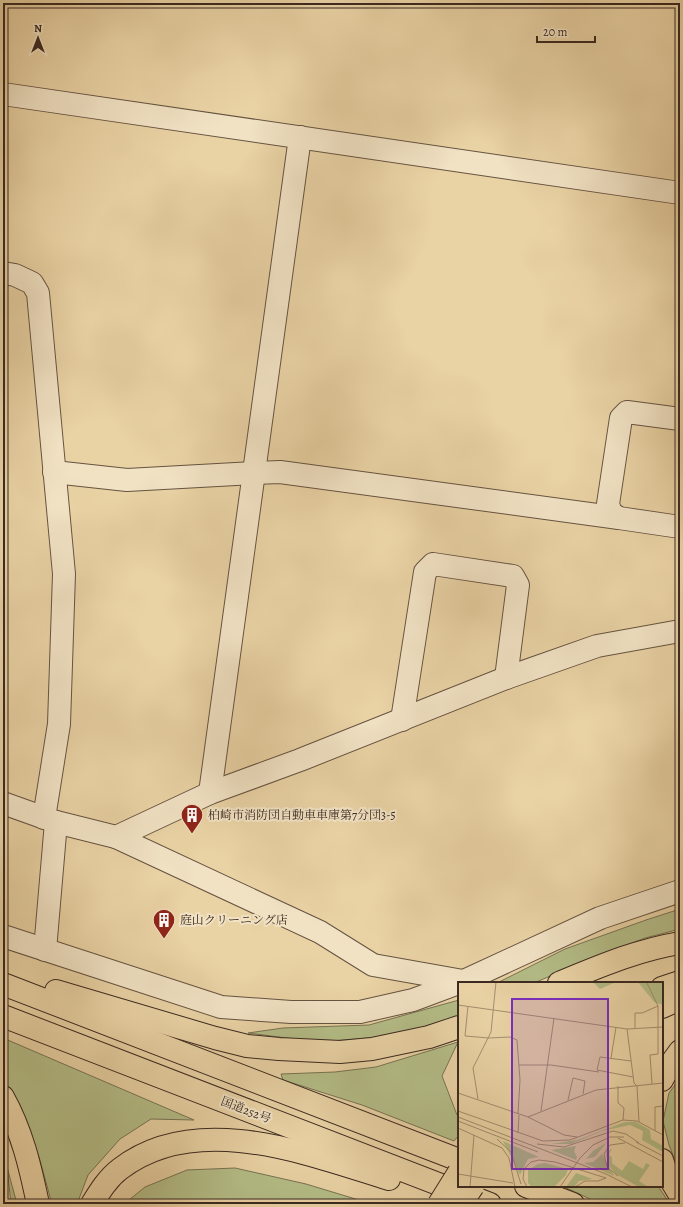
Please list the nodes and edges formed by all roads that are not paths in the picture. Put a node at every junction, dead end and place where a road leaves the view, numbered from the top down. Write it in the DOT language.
graph roads {
  1 [pos="3,94"];
  2 [pos="300,137"];
  3 [pos="680,193"];
  4 [pos="3,273"];
  5 [pos="680,419"];
  6 [pos="54,472"];
  7 [pos="254,473"];
  8 [pos="619,518"];
  9 [pos="680,527"];
  10 [pos="680,630"];
  11 [pos="506,678"];
  12 [pos="402,720"];
  13 [pos="210,794"];
  14 [pos="3,803"];
  15 [pos="50,820"];
  16 [pos="116,837"];
  17 [pos="680,891"];
  18 [pos="3,936"];
  19 [pos="680,943"];
  20 [pos="45,950"];
  21 [pos="3,975"];
  22 [pos="464,981"];
  23 [pos="561,982"];
  24 [pos="680,982"];
  25 [pos="458,983"];
  26 [pos="3,984"];
  27 [pos="663,988"];
  28 [pos="680,999"];
  29 [pos="663,1007"];
  30 [pos="3,1016"];
  31 [pos="458,1027"];
  32 [pos="680,1051"];
  33 [pos="663,1078"];
  34 [pos="3,1097"];
  35 [pos="458,1160"];
  36 [pos="663,1163"];
  37 [pos="458,1174"];
  38 [pos="472,1187"];
  39 [pos="529,1187"];
  40 [pos="680,1195"];
  41 [pos="38,1204"];
  42 [pos="92,1204"];
  43 [pos="439,1204"];
  44 [pos="462,1204"];
  45 [pos="490,1204"];
  46 [pos="573,1204"];
  1 -- 2 [label="street"];
  2 -- 3 [label="street"];
  2 -- 7 [label="street"];
  4 -- 6 [label="street"];
  5 -- 8 [label="street"];
  6 -- 7 [label="street"];
  6 -- 15 [label="street"];
  7 -- 8 [label="street"];
  7 -- 13 [label="street"];
  8 -- 9 [label="street"];
  10 -- 11 [label="street"];
  11 -- 12 [label="street"];
  11 -- 12 [label="street"];
  12 -- 13 [label="street"];
  13 -- 16 [label="street"];
  14 -- 15 [label="street"];
  15 -- 16 [label="street"];
  15 -- 20 [label="street"];
  16 -- 22 [label="street"];
  17 -- 22 [label="street"];
  18 -- 20 [label="street"];
  19 -- 23 [label="highway"];
  20 -- 25 [label="street"];
  21 -- 31 [label="highway"];
  24 -- 27 [label="highway"];
  26 -- 35 [label="highway"];
  28 -- 29 [label="highway"];
  30 -- 45 [label="highway, 国道252号"];
  32 -- 33 [label="highway"];
  34 -- 41 [label="highway"];
  36 -- 40 [label="highway"];
  37 -- 43 [label="highway, bridge"];
  38 -- 44 [label="highway, bridge"];
  39 -- 46 [label="highway"];
  42 -- 44 [label="highway"];
}
